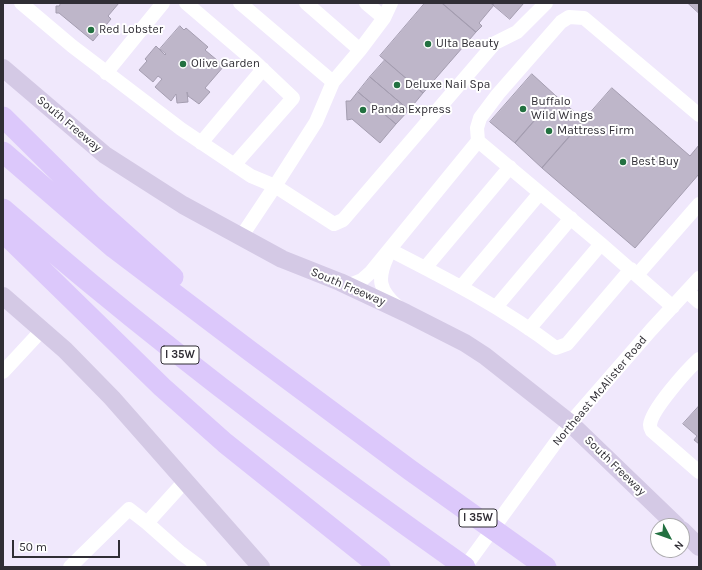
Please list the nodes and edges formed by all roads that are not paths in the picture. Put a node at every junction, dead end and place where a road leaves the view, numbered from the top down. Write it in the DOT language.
graph roads {
  1 [pos="162,3"];
  2 [pos="186,3"];
  3 [pos="240,3"];
  4 [pos="306,3"];
  5 [pos="366,3"];
  6 [pos="391,3"];
  7 [pos="546,3"];
  8 [pos="23,4"];
  9 [pos="384,18"];
  10 [pos="360,50"];
  11 [pos="3,68"];
  12 [pos="263,69"];
  13 [pos="106,73"];
  14 [pos="333,82"];
  15 [pos="699,115"];
  16 [pos="3,117"];
  17 [pos="478,141"];
  18 [pos="201,142"];
  19 [pos="3,152"];
  20 [pos="234,165"];
  21 [pos="510,167"];
  22 [pos="276,186"];
  23 [pos="540,193"];
  24 [pos="699,204"];
  25 [pos="3,209"];
  26 [pos="570,218"];
  27 [pos="3,232"];
  28 [pos="241,237"];
  29 [pos="601,244"];
  30 [pos="390,250"];
  31 [pos="425,268"];
  32 [pos="634,272"];
  33 [pos="699,278"];
  34 [pos="347,286"];
  35 [pos="461,287"];
  36 [pos="688,292"];
  37 [pos="3,296"];
  38 [pos="699,302"];
  39 [pos="673,306"];
  40 [pos="496,307"];
  41 [pos="402,311"];
  42 [pos="529,329"];
  43 [pos="42,330"];
  44 [pos="250,351"];
  45 [pos="699,359"];
  46 [pos="3,372"];
  47 [pos="570,423"];
  48 [pos="699,472"];
  49 [pos="185,480"];
  50 [pos="669,518"];
  51 [pos="147,523"];
  52 [pos="690,538"];
  53 [pos="699,547"];
  54 [pos="70,567"];
  55 [pos="200,567"];
  56 [pos="261,567"];
  57 [pos="380,567"];
  58 [pos="465,567"];
  59 [pos="546,567"];
  1 -- 13 [label="street"];
  2 -- 12 [label="street"];
  3 -- 14 [label="street"];
  4 -- 10 [label="street"];
  5 -- 9 [label="street"];
  6 -- 9 [label="street"];
  7 -- 22 [label="street"];
  8 -- 13 [label="street"];
  9 -- 10 [label="street"];
  10 -- 14 [label="street"];
  11 -- 28 [label="main road, South Freeway"];
  12 -- 18 [label="street"];
  12 -- 20 [label="street"];
  13 -- 18 [label="street"];
  14 -- 22 [label="street"];
  15 -- 17 [label="street"];
  16 -- 44 [label="highway"];
  17 -- 21 [label="street"];
  17 -- 30 [label="street"];
  18 -- 20 [label="street"];
  19 -- 44 [label="highway, I 35W"];
  20 -- 22 [label="street"];
  21 -- 23 [label="street"];
  21 -- 31 [label="street"];
  22 -- 28 [label="street"];
  23 -- 26 [label="street"];
  23 -- 35 [label="street"];
  24 -- 32 [label="street"];
  25 -- 58 [label="highway, I 35W"];
  26 -- 29 [label="street"];
  26 -- 40 [label="street"];
  27 -- 57 [label="highway"];
  28 -- 34 [label="main road, South Freeway"];
  29 -- 32 [label="street"];
  29 -- 42 [label="street"];
  30 -- 31 [label="street"];
  30 -- 34 [label="street"];
  30 -- 41 [label="street"];
  31 -- 35 [label="street"];
  32 -- 39 [label="street"];
  32 -- 42 [label="street"];
  33 -- 36 [label="street, Northeast McAlister Road"];
  34 -- 41 [label="main road, South Freeway"];
  35 -- 40 [label="street"];
  36 -- 38 [label="street"];
  36 -- 39 [label="street, Northeast McAlister Road"];
  37 -- 43 [label="main road"];
  39 -- 47 [label="street, Northeast McAlister Road"];
  40 -- 42 [label="street"];
  41 -- 47 [label="main road, South Freeway"];
  43 -- 46 [label="street"];
  43 -- 49 [label="main road"];
  44 -- 59 [label="highway, I 35W"];
  45 -- 48 [label="street"];
  47 -- 50 [label="main road, South Freeway"];
  47 -- 58 [label="street, Northeast McAlister Road"];
  49 -- 51 [label="street"];
  49 -- 56 [label="main road"];
  51 -- 54 [label="street"];
  51 -- 55 [label="street"];
  52 -- 53 [label="main road"];
}
